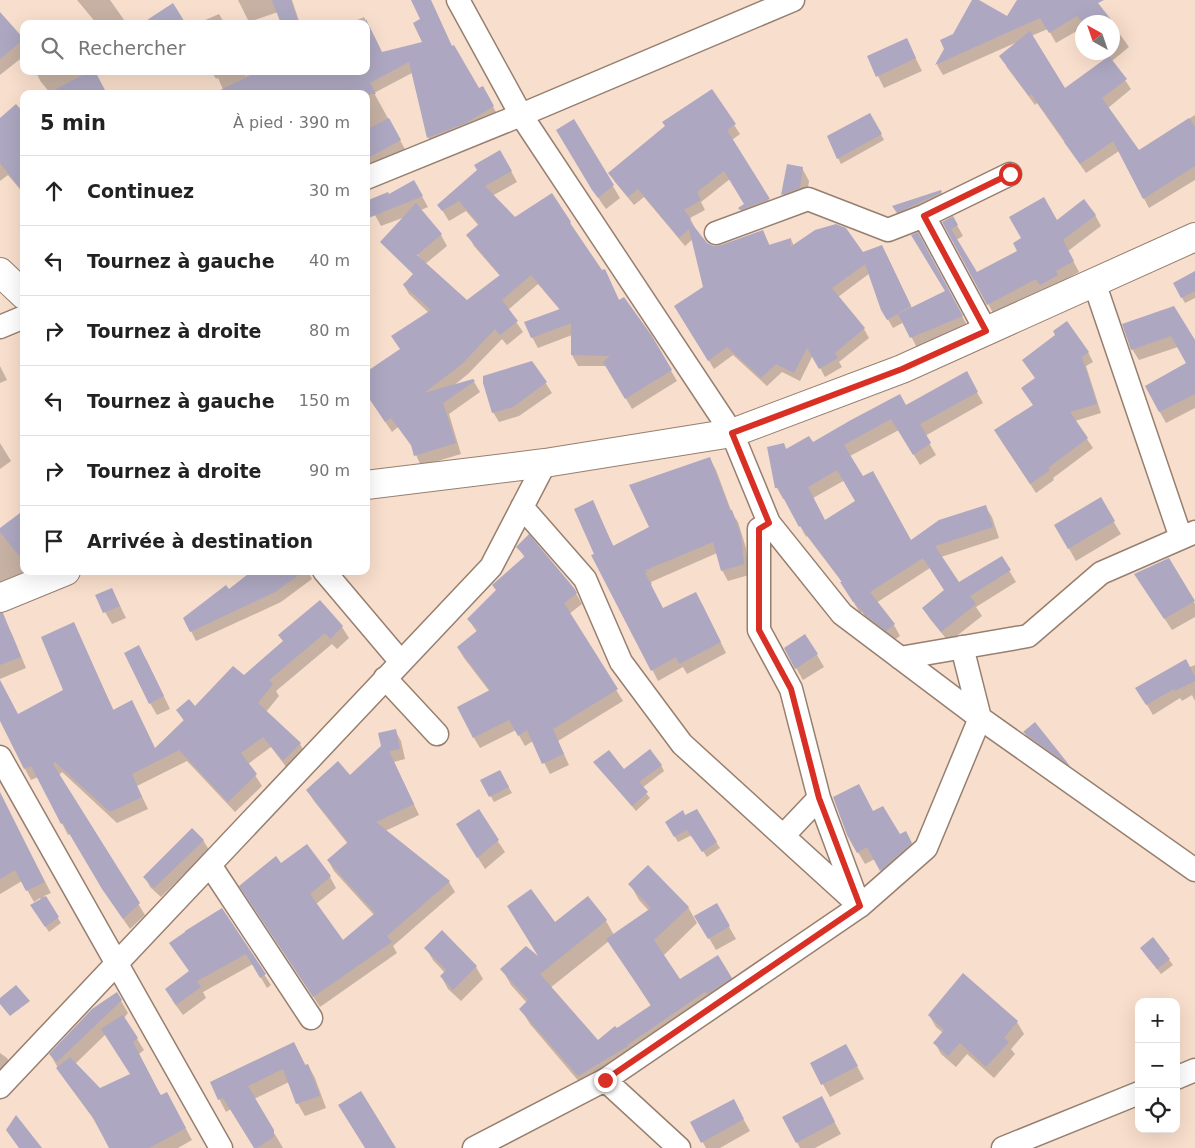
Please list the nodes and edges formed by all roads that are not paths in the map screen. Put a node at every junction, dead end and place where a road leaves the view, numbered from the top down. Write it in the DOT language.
graph roads {
  1 [pos="458,0"];
  2 [pos="793,0"];
  3 [pos="521,115"];
  4 [pos="1010,174"];
  5 [pos="370,176"];
  6 [pos="924,216"];
  7 [pos="716,233"];
  8 [pos="1195,237"];
  9 [pos="0,272"];
  10 [pos="1094,282"];
  11 [pos="20,291"];
  12 [pos="20,319"];
  13 [pos="0,327"];
  14 [pos="986,331"];
  15 [pos="732,433"];
  16 [pos="545,463"];
  17 [pos="370,485"];
  18 [pos="522,507"];
  19 [pos="769,523"];
  20 [pos="1188,535"];
  21 [pos="56,575"];
  22 [pos="327,575"];
  23 [pos="0,598"];
  24 [pos="962,647"];
  25 [pos="900,658"];
  26 [pos="401,662"];
  27 [pos="386,678"];
  28 [pos="980,718"];
  29 [pos="437,734"];
  30 [pos="0,757"];
  31 [pos="819,798"];
  32 [pos="783,836"];
  33 [pos="210,865"];
  34 [pos="1195,870"];
  35 [pos="860,906"];
  36 [pos="116,963"];
  37 [pos="311,1018"];
  38 [pos="1195,1070"];
  39 [pos="1180,1076"];
  40 [pos="605,1080"];
  41 [pos="0,1086"];
  42 [pos="1135,1095"];
  43 [pos="221,1148"];
  44 [pos="474,1148"];
  45 [pos="679,1148"];
  46 [pos="1003,1148"];
  1 -- 3 [label="street"];
  2 -- 3 [label="street"];
  3 -- 5 [label="street"];
  3 -- 15 [label="street"];
  4 -- 6 [label="street"];
  6 -- 7 [label="street"];
  6 -- 14 [label="street"];
  8 -- 10 [label="main road"];
  9 -- 11 [label="main road"];
  10 -- 14 [label="main road"];
  10 -- 20 [label="street"];
  12 -- 13 [label="street"];
  14 -- 15 [label="main road"];
  15 -- 16 [label="main road"];
  15 -- 19 [label="street"];
  16 -- 17 [label="main road"];
  16 -- 18 [label="street"];
  18 -- 26 [label="street"];
  18 -- 32 [label="street"];
  19 -- 25 [label="street"];
  19 -- 31 [label="street"];
  20 -- 24 [label="street"];
  21 -- 23 [label="main road"];
  22 -- 26 [label="street"];
  24 -- 25 [label="street"];
  24 -- 28 [label="street"];
  25 -- 28 [label="street"];
  26 -- 27 [label="street"];
  27 -- 29 [label="street"];
  27 -- 33 [label="street"];
  28 -- 34 [label="street"];
  28 -- 35 [label="street"];
  30 -- 36 [label="street"];
  31 -- 32 [label="street"];
  31 -- 35 [label="street"];
  32 -- 35 [label="street"];
  33 -- 36 [label="street"];
  33 -- 37 [label="street"];
  35 -- 40 [label="street"];
  36 -- 41 [label="street"];
  36 -- 43 [label="street"];
  38 -- 39 [label="street"];
  40 -- 44 [label="street"];
  40 -- 45 [label="street"];
  42 -- 46 [label="street"];
}
